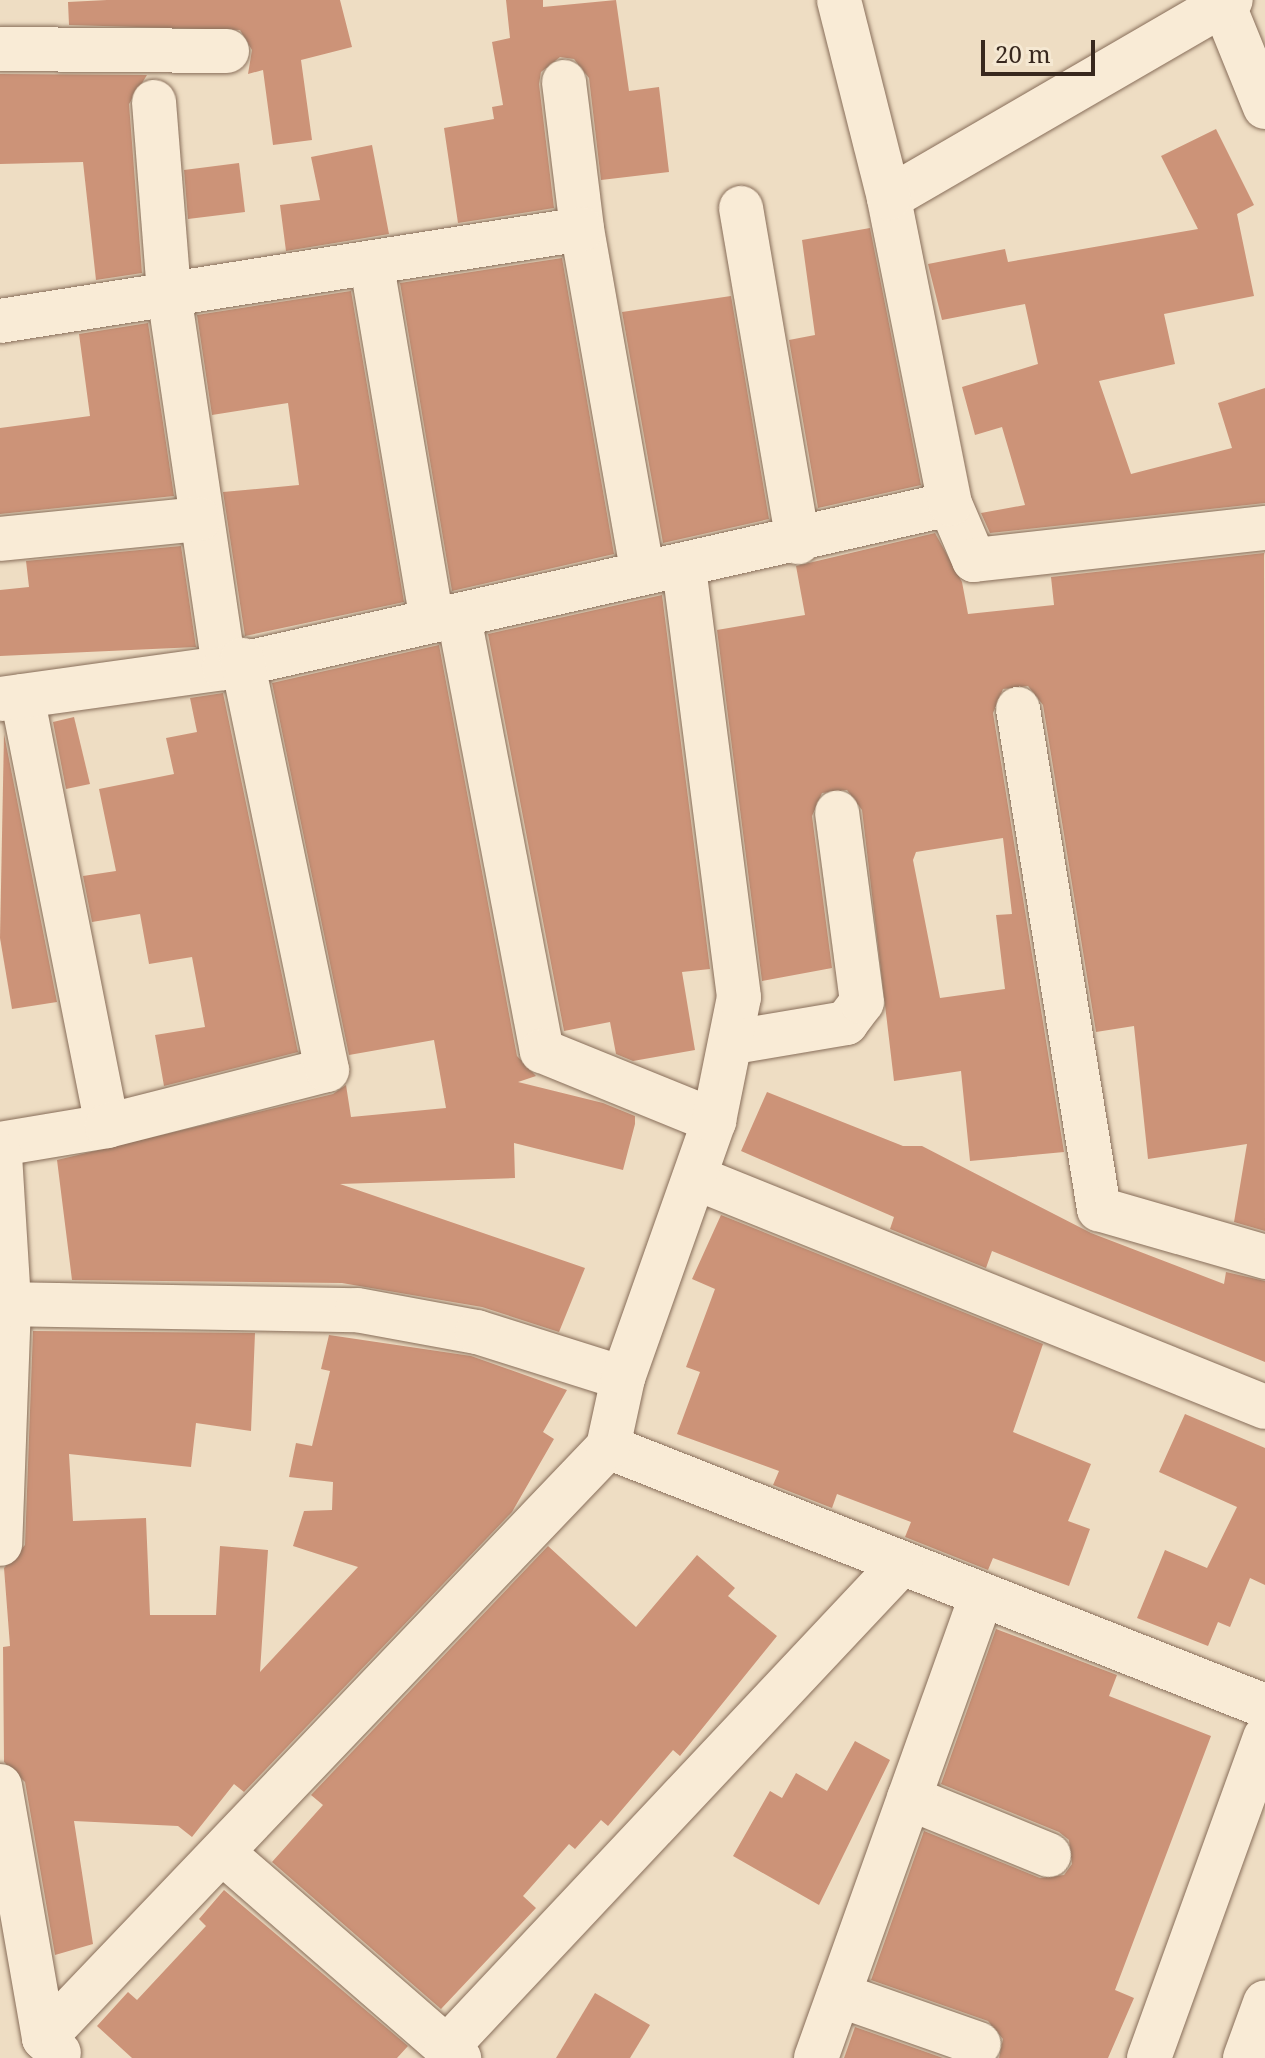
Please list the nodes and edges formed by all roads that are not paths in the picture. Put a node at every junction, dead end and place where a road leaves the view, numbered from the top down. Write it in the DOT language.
graph roads {
  1 [pos="839,0"];
  2 [pos="1228,3"];
  3 [pos="0,49"];
  4 [pos="227,51"];
  5 [pos="564,82"];
  6 [pos="154,102"];
  7 [pos="1265,107"];
  8 [pos="889,198"];
  9 [pos="741,208"];
  10 [pos="582,229"];
  11 [pos="372,266"];
  12 [pos="169,294"];
  13 [pos="0,321"];
  14 [pos="950,504"];
  15 [pos="199,519"];
  16 [pos="1265,528"];
  17 [pos="0,539"];
  18 [pos="798,542"];
  19 [pos="684,566"];
  20 [pos="642,570"];
  21 [pos="446,618"];
  22 [pos="233,664"];
  23 [pos="11,698"];
  24 [pos="1018,709"];
  25 [pos="837,813"];
  26 [pos="734,1042"];
  27 [pos="714,1121"];
  28 [pos="107,1126"];
  29 [pos="0,1144"];
  30 [pos="0,1155"];
  31 [pos="696,1178"];
  32 [pos="1265,1257"];
  33 [pos="4,1304"];
  34 [pos="623,1378"];
  35 [pos="1265,1407"];
  36 [pos="608,1447"];
  37 [pos="0,1544"];
  38 [pos="901,1564"];
  39 [pos="981,1596"];
  40 [pos="1265,1706"];
  41 [pos="1265,1737"];
  42 [pos="0,1786"];
  43 [pos="909,1798"];
  44 [pos="223,1853"];
  45 [pos="1049,1855"];
  46 [pos="839,1995"];
  47 [pos="1265,2003"];
  48 [pos="979,2044"];
  49 [pos="54,2048"];
  50 [pos="452,2053"];
  51 [pos="816,2058"];
  52 [pos="1149,2058"];
  53 [pos="1245,2058"];
  1 -- 8 [label="street"];
  2 -- 7 [label="street"];
  2 -- 8 [label="street"];
  3 -- 4 [label="street"];
  5 -- 10 [label="street"];
  6 -- 12 [label="street"];
  8 -- 14 [label="street"];
  9 -- 18 [label="street"];
  10 -- 11 [label="street"];
  10 -- 20 [label="street"];
  11 -- 12 [label="street"];
  11 -- 21 [label="street"];
  12 -- 13 [label="street"];
  12 -- 15 [label="street"];
  14 -- 16 [label="street"];
  14 -- 18 [label="street"];
  15 -- 17 [label="street"];
  15 -- 22 [label="street"];
  18 -- 19 [label="street"];
  19 -- 20 [label="street"];
  19 -- 26 [label="street"];
  20 -- 21 [label="street"];
  21 -- 22 [label="street"];
  21 -- 27 [label="street"];
  22 -- 23 [label="street"];
  22 -- 28 [label="street"];
  23 -- 28 [label="street"];
  24 -- 32 [label="street"];
  25 -- 26 [label="street"];
  26 -- 27 [label="street"];
  27 -- 31 [label="street"];
  28 -- 29 [label="street"];
  30 -- 33 [label="street"];
  31 -- 34 [label="street"];
  31 -- 35 [label="street"];
  33 -- 34 [label="street"];
  33 -- 37 [label="street"];
  34 -- 36 [label="street"];
  36 -- 38 [label="street"];
  36 -- 44 [label="street"];
  38 -- 39 [label="street"];
  38 -- 50 [label="street"];
  39 -- 40 [label="street"];
  39 -- 43 [label="street"];
  41 -- 52 [label="street"];
  42 -- 49 [label="street"];
  43 -- 45 [label="street"];
  43 -- 46 [label="street"];
  44 -- 49 [label="street"];
  44 -- 50 [label="street"];
  46 -- 48 [label="street"];
  46 -- 51 [label="street"];
  47 -- 53 [label="street"];
}
